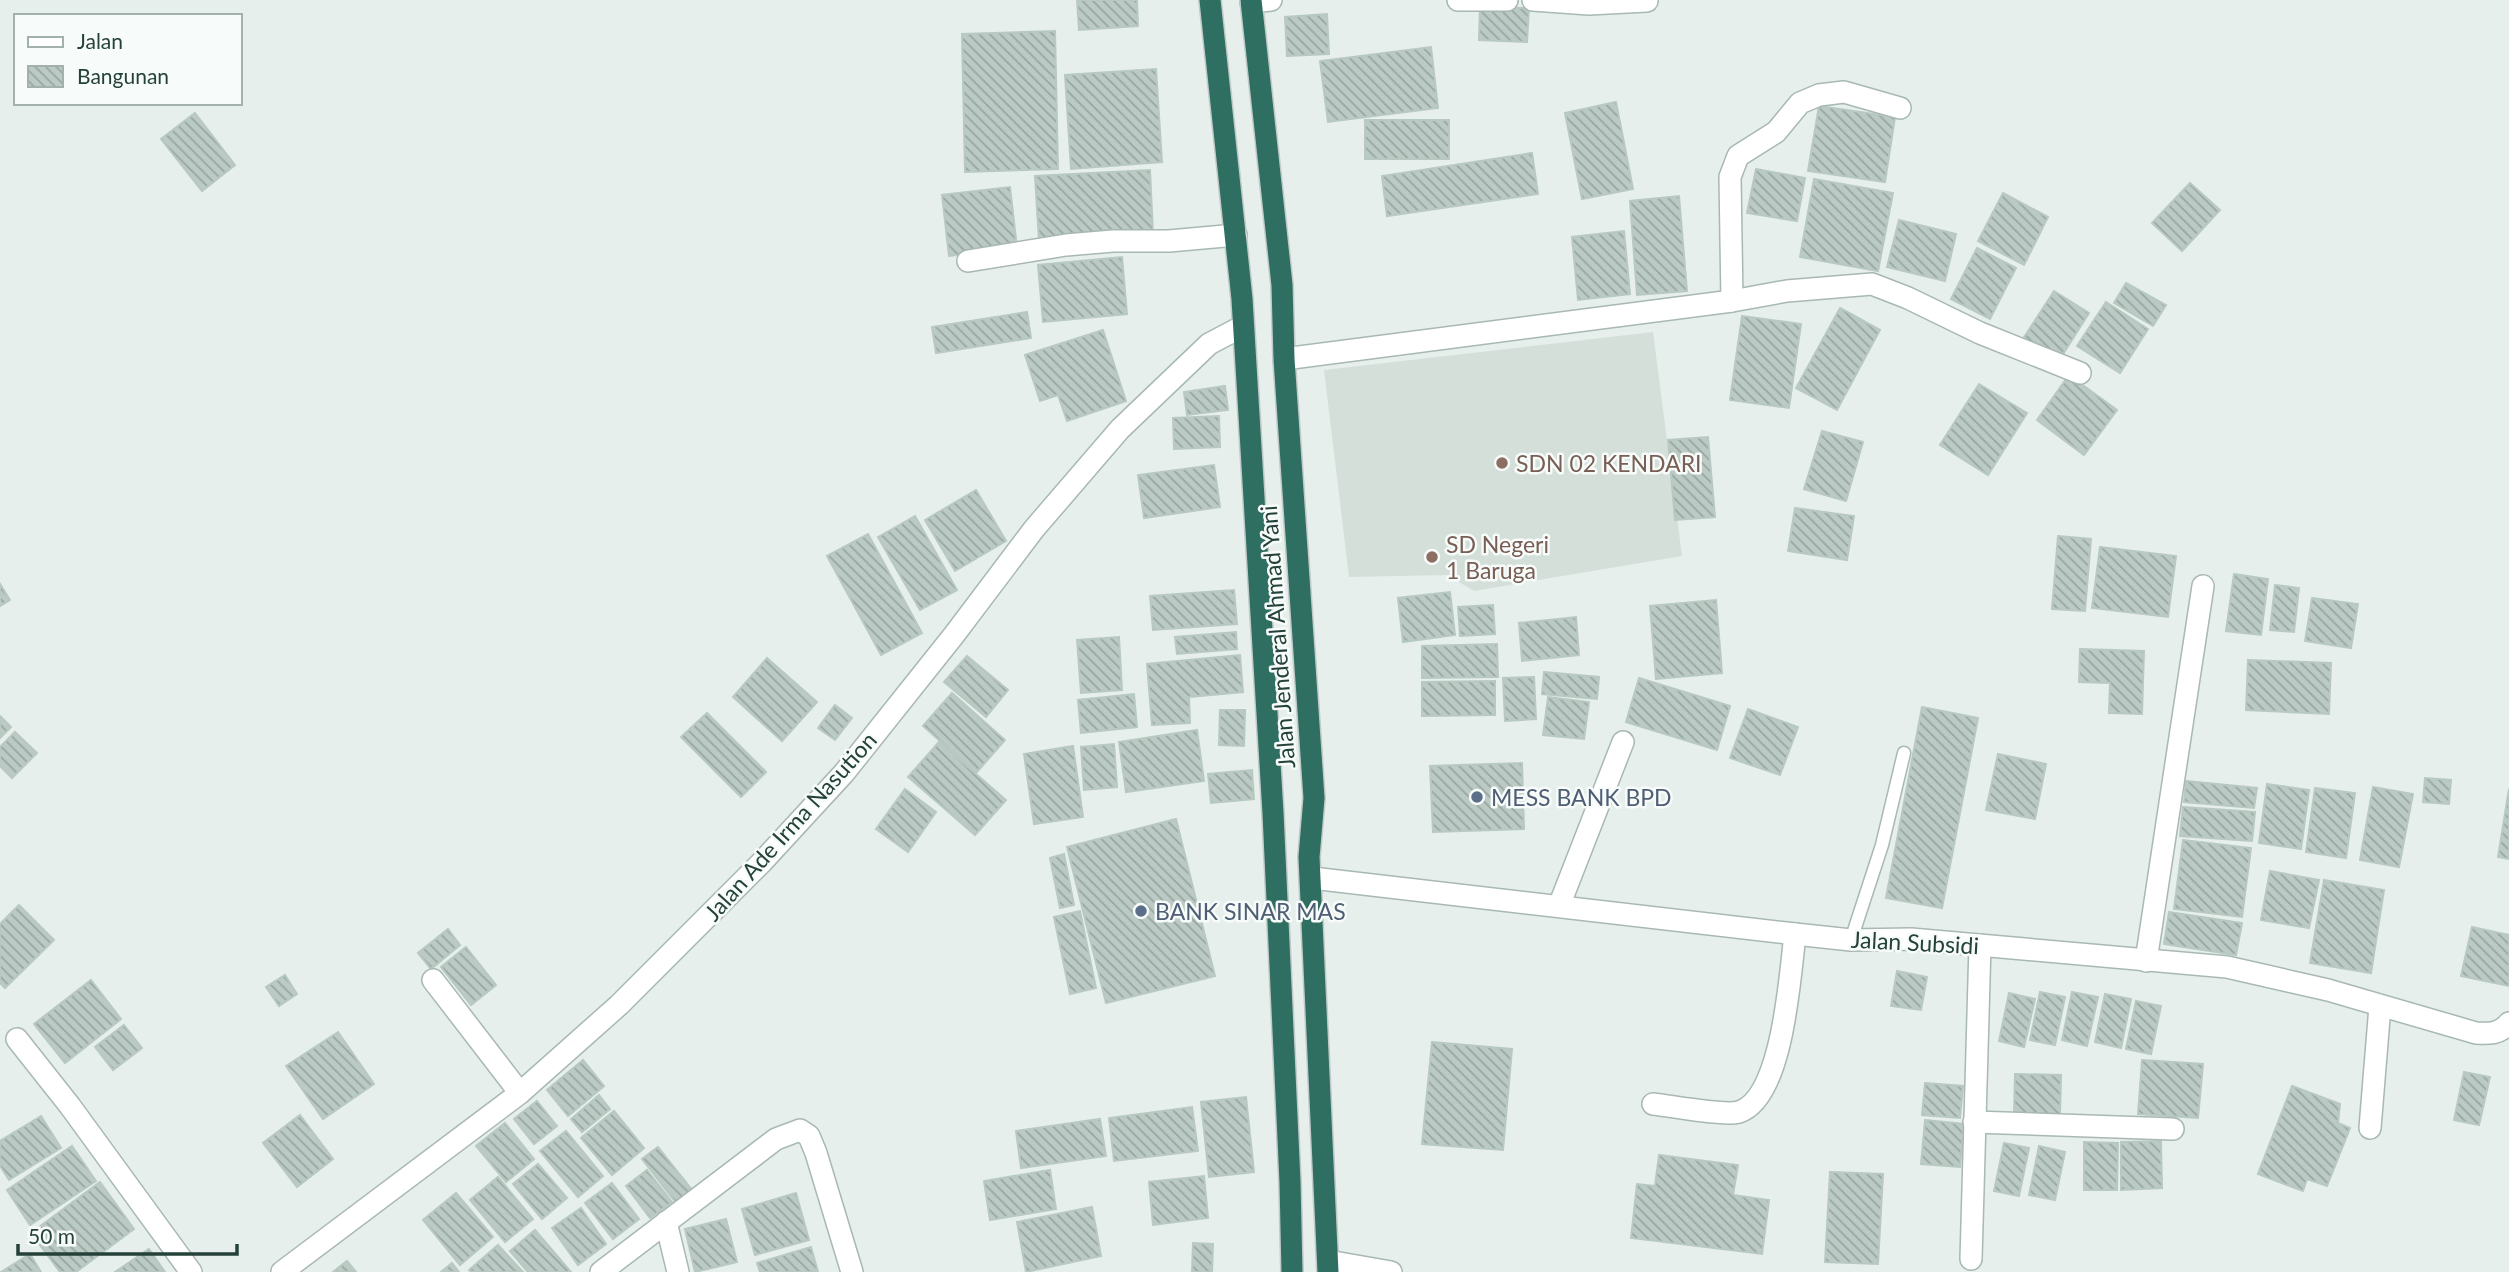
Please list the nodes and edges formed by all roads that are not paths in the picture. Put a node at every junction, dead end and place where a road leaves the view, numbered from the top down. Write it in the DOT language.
graph roads {
  1 [pos="1210,0"];
  2 [pos="1458,0"];
  3 [pos="1507,0"];
  4 [pos="1533,0"];
  5 [pos="1258,1"];
  6 [pos="1647,1"];
  7 [pos="1900,108"];
  8 [pos="1236,235"];
  9 [pos="968,261"];
  10 [pos="1732,302"];
  11 [pos="1243,326"];
  12 [pos="1284,359"];
  13 [pos="2080,373"];
  14 [pos="2203,586"];
  15 [pos="1623,742"];
  16 [pos="1904,753"];
  17 [pos="1312,878"];
  18 [pos="1559,906"];
  19 [pos="1795,934"];
  20 [pos="1851,940"];
  21 [pos="1980,945"];
  22 [pos="2146,961"];
  23 [pos="433,980"];
  24 [pos="2380,1006"];
  25 [pos="2509,1023"];
  26 [pos="17,1039"];
  27 [pos="520,1093"];
  28 [pos="1653,1104"];
  29 [pos="1974,1122"];
  30 [pos="2371,1128"];
  31 [pos="2173,1129"];
  32 [pos="1323,1162"];
  33 [pos="1289,1165"];
  34 [pos="666,1223"];
  35 [pos="1971,1259"];
  36 [pos="1292,1266"];
  37 [pos="1328,1266"];
  38 [pos="191,1272"];
  39 [pos="282,1272"];
  40 [pos="601,1272"];
  41 [pos="678,1272"];
  42 [pos="852,1272"];
  43 [pos="1391,1272"];
  1 -- 8 [label="highway, Jalan Jenderal Ahmad Yani"];
  2 -- 3 [label="street"];
  4 -- 6 [label="street"];
  5 -- 12 [label="highway, Jalan Jenderal Ahmad Yani"];
  7 -- 10 [label="street"];
  8 -- 9 [label="street"];
  8 -- 11 [label="highway, Jalan Jenderal Ahmad Yani"];
  10 -- 12 [label="street"];
  10 -- 13 [label="street"];
  11 -- 27 [label="street, Jalan Ade Irma Nasution"];
  11 -- 33 [label="highway, Jalan Jenderal Ahmad Yani"];
  12 -- 17 [label="highway, Jalan Jenderal Ahmad Yani"];
  14 -- 22 [label="street"];
  15 -- 18 [label="street"];
  16 -- 20 [label="lane"];
  17 -- 18 [label="street, Jalan Subsidi"];
  17 -- 32 [label="highway, Jalan Jenderal Ahmad Yani"];
  18 -- 19 [label="street, Jalan Subsidi"];
  19 -- 20 [label="street, Jalan Subsidi"];
  19 -- 28 [label="street"];
  20 -- 21 [label="street, Jalan Subsidi"];
  21 -- 22 [label="street, Jalan Subsidi"];
  21 -- 29 [label="street"];
  22 -- 24 [label="street, Jalan Subsidi"];
  23 -- 27 [label="street"];
  24 -- 25 [label="street, Jalan Subsidi"];
  24 -- 30 [label="street"];
  26 -- 38 [label="street"];
  27 -- 39 [label="street, Jalan Ade Irma Nasution"];
  29 -- 31 [label="street"];
  29 -- 35 [label="street"];
  32 -- 33 [label="highway"];
  32 -- 37 [label="highway, Jalan Jenderal Ahmad Yani"];
  33 -- 36 [label="highway, Jalan Jenderal Ahmad Yani"];
  34 -- 40 [label="street"];
  34 -- 41 [label="street"];
  34 -- 42 [label="street"];
  36 -- 37 [label="highway"];
  37 -- 43 [label="street"];
}
